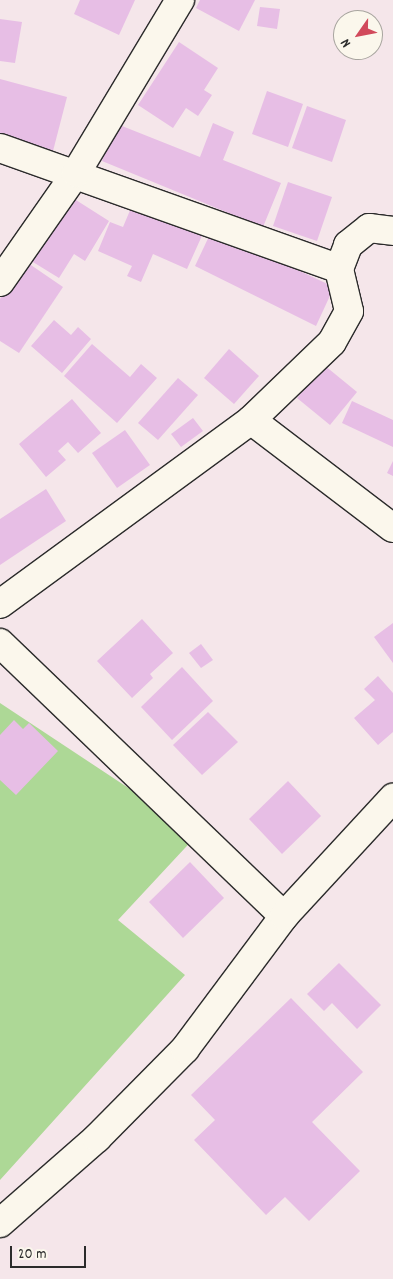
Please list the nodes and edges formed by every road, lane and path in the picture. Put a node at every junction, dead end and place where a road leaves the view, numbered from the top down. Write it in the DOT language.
graph roads {
  1 [pos="180,0"];
  2 [pos="0,148"];
  3 [pos="76,173"];
  4 [pos="393,232"];
  5 [pos="339,269"];
  6 [pos="0,282"];
  7 [pos="251,420"];
  8 [pos="393,528"];
  9 [pos="0,604"];
  10 [pos="0,643"];
  11 [pos="393,798"];
  12 [pos="284,916"];
  13 [pos="0,1223"];
  1 -- 3 [label="street"];
  2 -- 3 [label="street"];
  3 -- 5 [label="street"];
  3 -- 6 [label="street"];
  4 -- 5 [label="street"];
  5 -- 7 [label="street"];
  7 -- 8 [label="street"];
  7 -- 9 [label="street"];
  10 -- 12 [label="street"];
  11 -- 12 [label="street"];
  12 -- 13 [label="street"];
}
